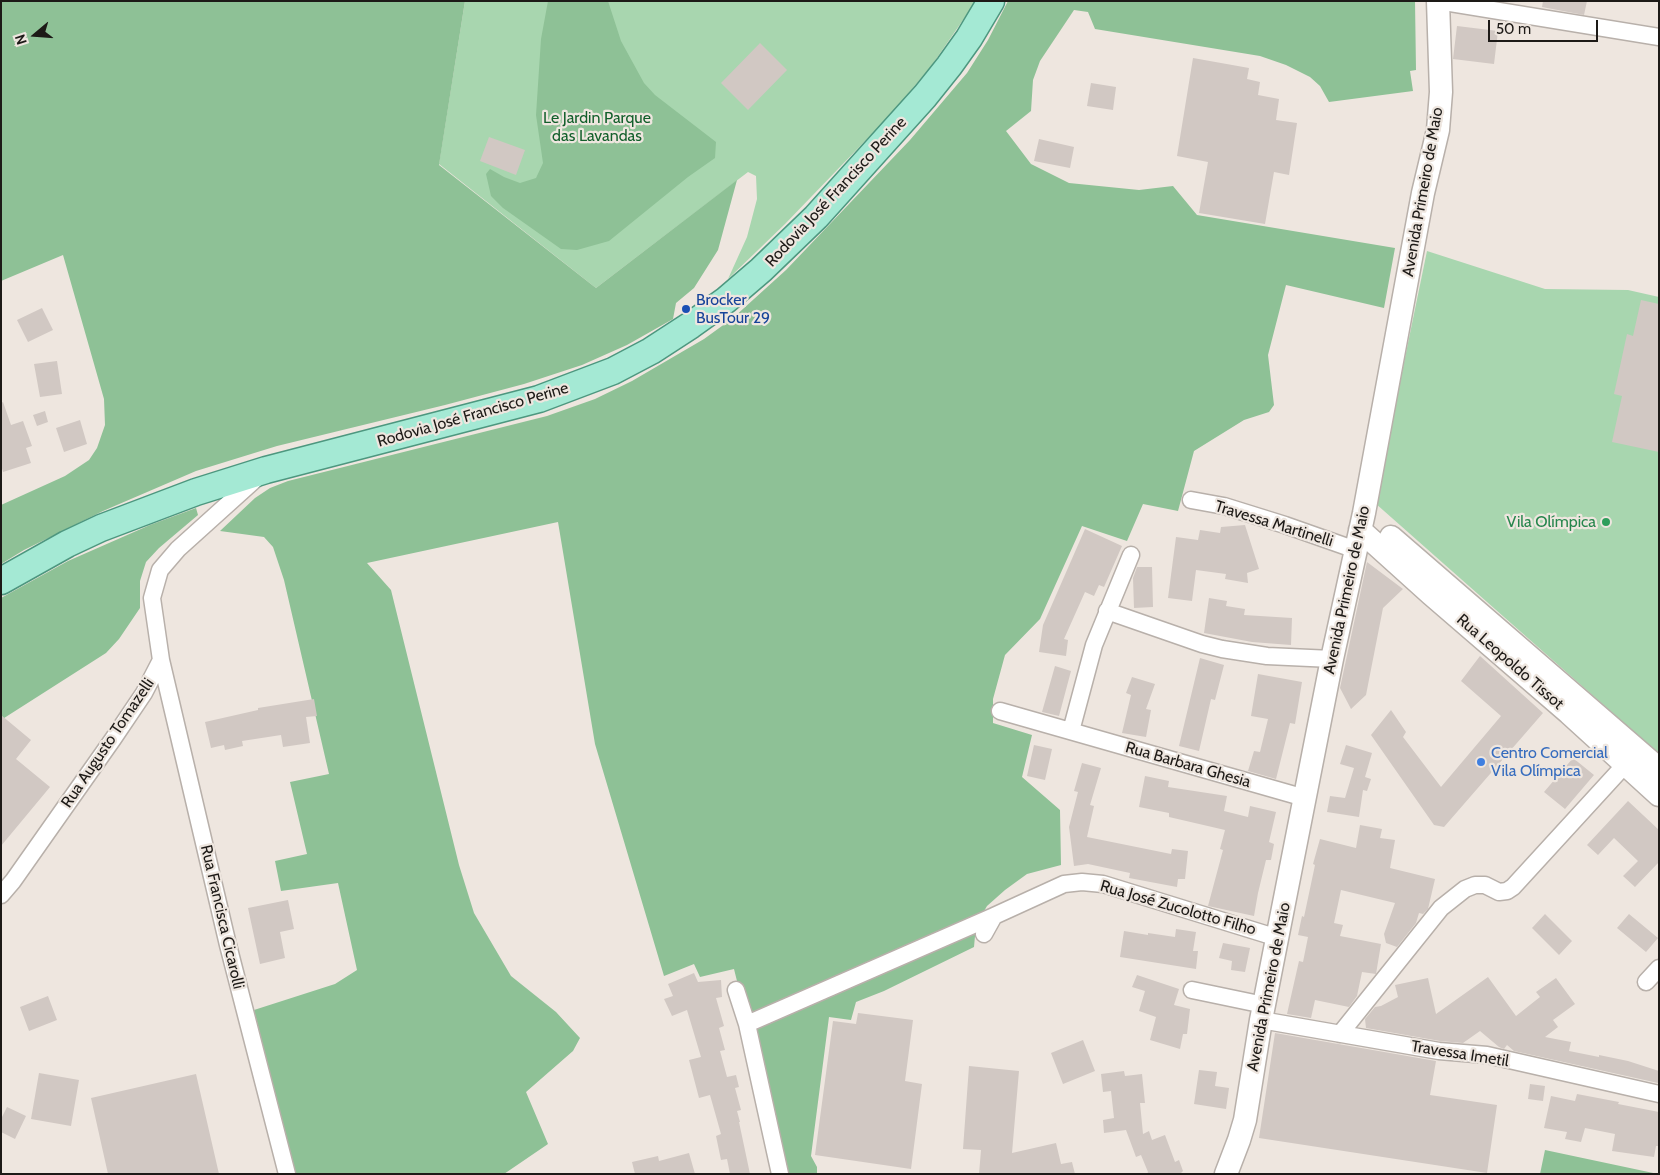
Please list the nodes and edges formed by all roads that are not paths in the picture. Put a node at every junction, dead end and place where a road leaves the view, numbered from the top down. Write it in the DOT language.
graph roads {
  1 [pos="991,1"];
  2 [pos="1438,1"];
  3 [pos="1659,37"];
  4 [pos="266,470"];
  5 [pos="1191,500"];
  6 [pos="1360,531"];
  7 [pos="1131,554"];
  8 [pos="1,580"];
  9 [pos="1107,611"];
  10 [pos="1332,659"];
  11 [pos="161,660"];
  12 [pos="1000,711"];
  13 [pos="1071,731"];
  14 [pos="1631,757"];
  15 [pos="1659,769"];
  16 [pos="1659,795"];
  17 [pos="1305,798"];
  18 [pos="1,895"];
  19 [pos="994,916"];
  20 [pos="984,934"];
  21 [pos="1278,938"];
  22 [pos="1659,968"];
  23 [pos="1646,982"];
  24 [pos="736,990"];
  25 [pos="1192,990"];
  26 [pos="1263,1012"];
  27 [pos="747,1024"];
  28 [pos="1340,1034"];
  29 [pos="1659,1094"];
  30 [pos="287,1174"];
  31 [pos="780,1174"];
  32 [pos="1226,1174"];
  1 -- 4 [label="main road, Rodovia José Francisco Perine"];
  2 -- 3 [label="street"];
  2 -- 6 [label="main road, Avenida Primeiro de Maio"];
  4 -- 8 [label="main road, Rodovia José Francisco Perine"];
  4 -- 11 [label="street, Rua Augusto Tomazelli"];
  5 -- 6 [label="street, Travessa Martinelli"];
  6 -- 10 [label="main road, Avenida Primeiro de Maio"];
  6 -- 14 [label="main road, Rua Leopoldo Tissot"];
  7 -- 9 [label="street"];
  9 -- 10 [label="street"];
  9 -- 13 [label="street"];
  10 -- 17 [label="main road, Avenida Primeiro de Maio"];
  11 -- 18 [label="street, Rua Augusto Tomazelli"];
  11 -- 30 [label="street, Rua Francisca Cicarolli"];
  12 -- 13 [label="street, Rua Barbara Ghesia"];
  13 -- 17 [label="street, Rua Barbara Ghesia"];
  14 -- 15 [label="main road, Rua Leopoldo Tissot"];
  14 -- 16 [label="main road, Rua Leopoldo Tissot"];
  14 -- 28 [label="street"];
  17 -- 21 [label="main road, Avenida Primeiro de Maio"];
  19 -- 20 [label="street"];
  19 -- 21 [label="street, Rua José Zucolotto Filho"];
  19 -- 27 [label="street, Rua José Zucolotto Filho"];
  21 -- 26 [label="main road, Avenida Primeiro de Maio"];
  22 -- 23 [label="street"];
  24 -- 27 [label="street"];
  25 -- 26 [label="street, Travessa Imetil"];
  26 -- 28 [label="street, Travessa Imetil"];
  26 -- 32 [label="main road, Avenida Primeiro de Maio"];
  27 -- 31 [label="street"];
  28 -- 29 [label="street, Travessa Imetil"];
}
